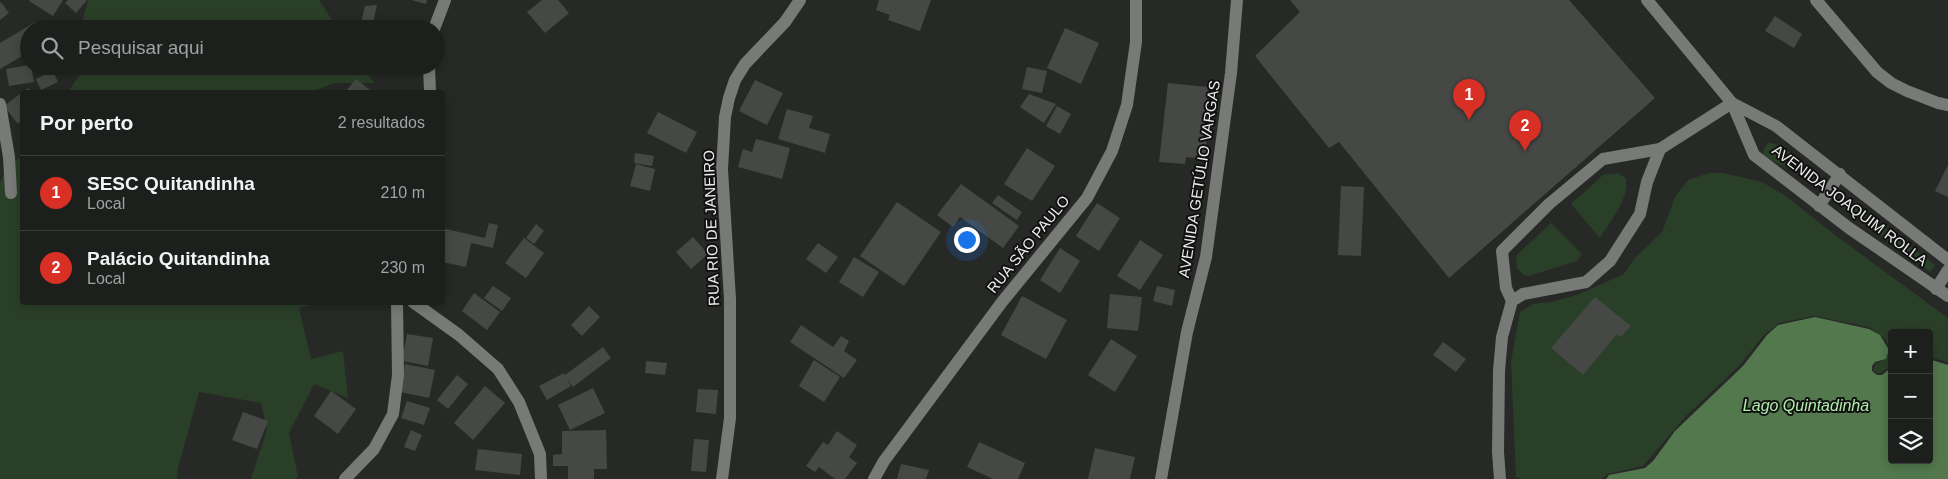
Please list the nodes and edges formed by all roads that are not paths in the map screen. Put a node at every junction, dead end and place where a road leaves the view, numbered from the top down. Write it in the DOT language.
graph roads {
  1 [pos="445,0"];
  2 [pos="800,0"];
  3 [pos="1136,0"];
  4 [pos="1237,0"];
  5 [pos="1647,0"];
  6 [pos="1816,0"];
  7 [pos="437,20"];
  8 [pos="429,75"];
  9 [pos="430,90"];
  10 [pos="1732,103"];
  11 [pos="0,104"];
  12 [pos="1948,106"];
  13 [pos="1660,149"];
  14 [pos="1840,174"];
  15 [pos="12,193"];
  16 [pos="1819,206"];
  17 [pos="1948,260"];
  18 [pos="1948,270"];
  19 [pos="1936,289"];
  20 [pos="1948,296"];
  21 [pos="1512,301"];
  22 [pos="397,305"];
  23 [pos="417,305"];
  24 [pos="345,479"];
  25 [pos="541,479"];
  26 [pos="722,479"];
  27 [pos="874,479"];
  28 [pos="1162,479"];
  29 [pos="1500,479"];
  1 -- 7 [label="street"];
  2 -- 26 [label="street, RUA RIO DE JANEIRO"];
  3 -- 27 [label="street, RUA SÃO PAULO"];
  4 -- 28 [label="street, AVENIDA GETÚLIO VARGAS"];
  5 -- 10 [label="street, AVENIDA JOAQUIM ROLLA"];
  6 -- 12 [label="street"];
  8 -- 9 [label="street"];
  10 -- 13 [label="street"];
  10 -- 14 [label="street, AVENIDA JOAQUIM ROLLA"];
  10 -- 16 [label="street, AVENIDA JOAQUIM ROLLA"];
  11 -- 15 [label="street"];
  13 -- 21 [label="street"];
  13 -- 21 [label="street"];
  14 -- 16 [label="street"];
  14 -- 17 [label="street, AVENIDA JOAQUIM ROLLA"];
  16 -- 19 [label="street, AVENIDA JOAQUIM ROLLA"];
  18 -- 19 [label="street"];
  19 -- 20 [label="street, AVENIDA JOAQUIM ROLLA"];
  21 -- 29 [label="street"];
  22 -- 24 [label="street"];
  23 -- 25 [label="street"];
}
